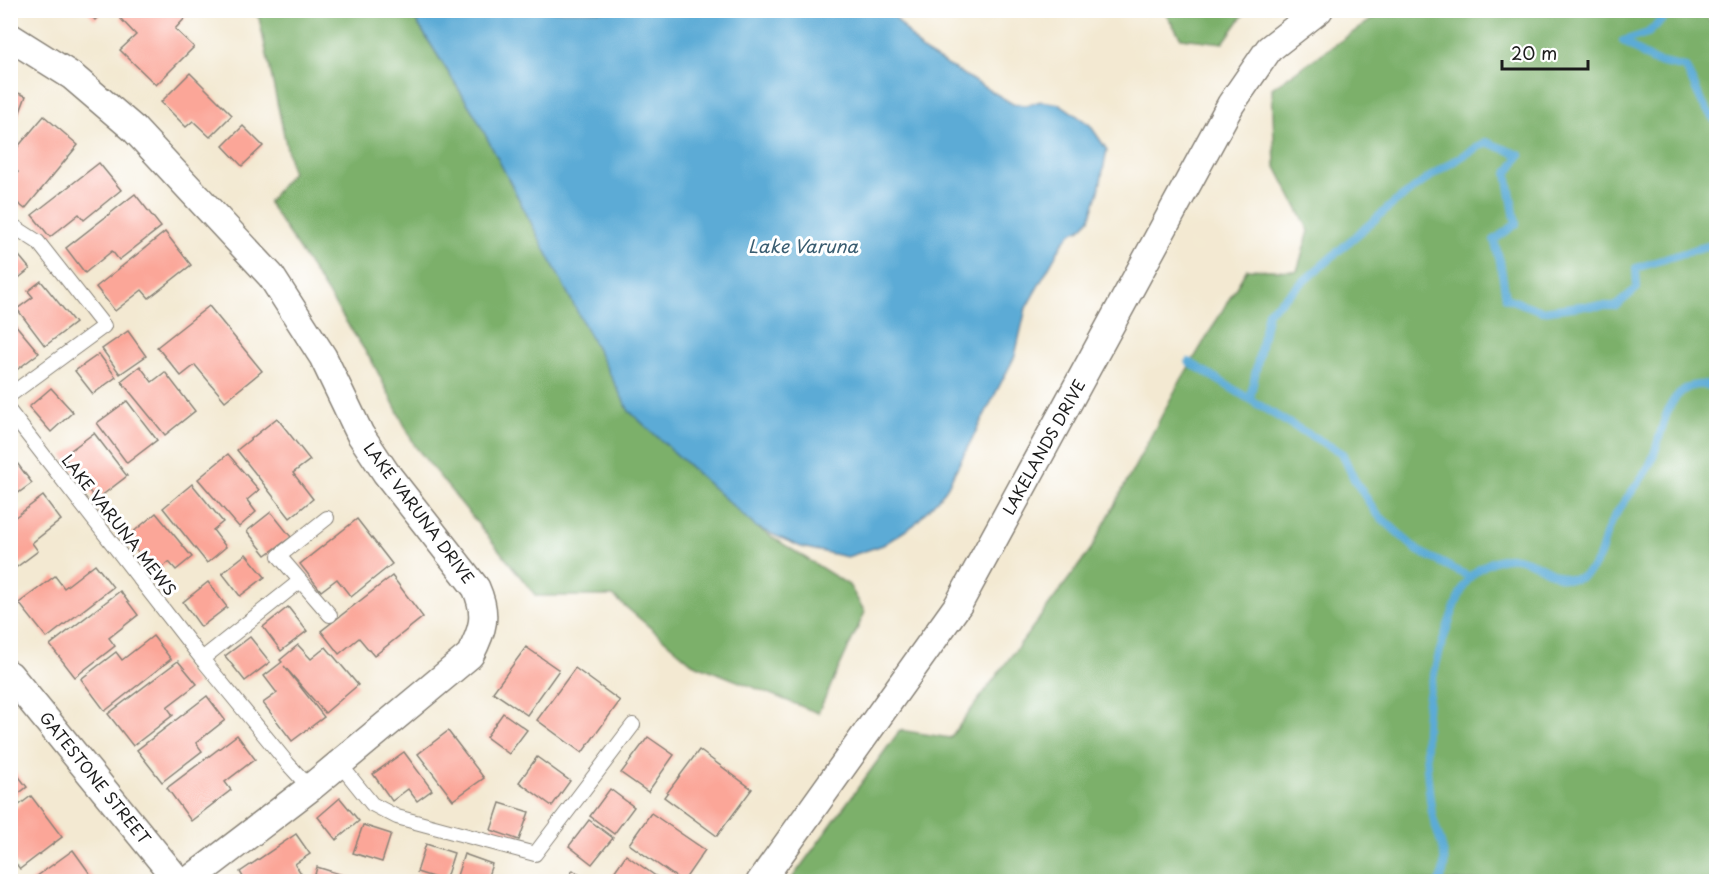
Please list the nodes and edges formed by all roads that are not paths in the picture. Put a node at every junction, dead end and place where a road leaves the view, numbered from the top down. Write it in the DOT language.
graph roads {
  1 [pos="1319,10"];
  2 [pos="10,37"];
  3 [pos="10,224"];
  4 [pos="10,395"];
  5 [pos="10,412"];
  6 [pos="327,518"];
  7 [pos="300,581"];
  8 [pos="330,615"];
  9 [pos="202,659"];
  10 [pos="10,675"];
  11 [pos="633,725"];
  12 [pos="339,763"];
  13 [pos="310,788"];
  14 [pos="179,882"];
  15 [pos="187,882"];
  16 [pos="760,882"];
  1 -- 16 [label="street, LAKELANDS DRIVE"];
  2 -- 12 [label="street, LAKE VARUNA DRIVE"];
  3 -- 4 [label="lane"];
  5 -- 9 [label="lane, LAKE VARUNA MEWS"];
  6 -- 7 [label="lane"];
  7 -- 8 [label="lane"];
  7 -- 9 [label="lane"];
  9 -- 13 [label="lane, LAKE VARUNA MEWS"];
  10 -- 14 [label="street, GATESTONE STREET"];
  11 -- 12 [label="lane"];
  12 -- 13 [label="street, LAKE VARUNA DRIVE"];
  13 -- 15 [label="street, LAKE VARUNA DRIVE"];
}
